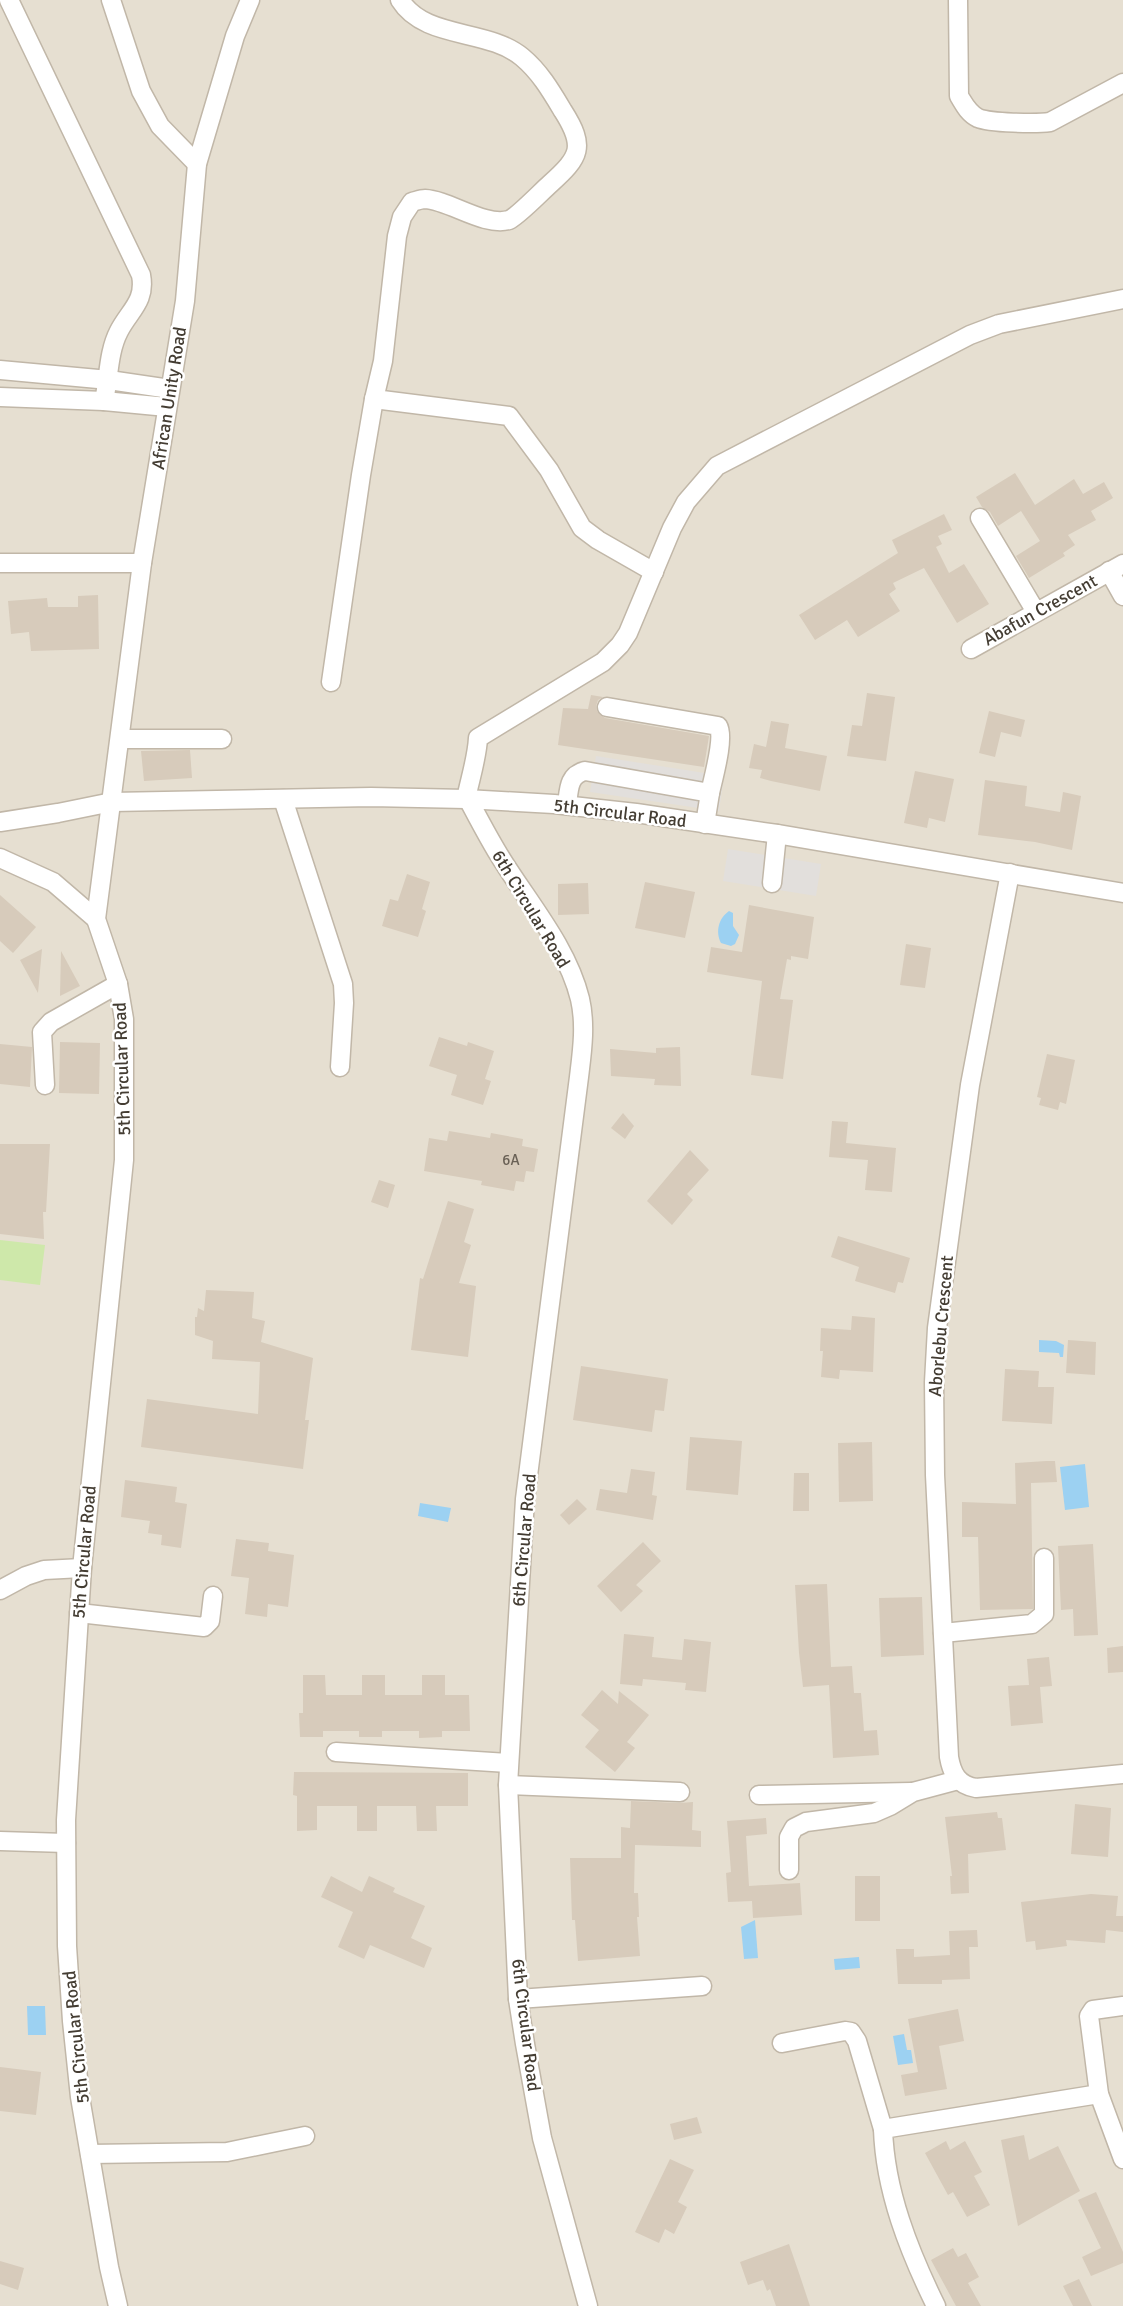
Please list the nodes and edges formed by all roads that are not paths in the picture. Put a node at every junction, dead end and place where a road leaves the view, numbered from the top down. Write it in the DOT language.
graph roads {
  1 [pos="9,0"];
  2 [pos="111,0"];
  3 [pos="250,0"];
  4 [pos="400,0"];
  5 [pos="958,0"];
  6 [pos="1123,83"];
  7 [pos="197,164"];
  8 [pos="1123,299"];
  9 [pos="0,370"];
  10 [pos="109,380"];
  11 [pos="0,397"];
  12 [pos="168,398"];
  13 [pos="374,399"];
  14 [pos="104,401"];
  15 [pos="980,518"];
  16 [pos="0,563"];
  17 [pos="142,563"];
  18 [pos="1116,567"];
  19 [pos="654,572"];
  20 [pos="1123,596"];
  21 [pos="1036,612"];
  22 [pos="971,649"];
  23 [pos="331,682"];
  24 [pos="607,707"];
  25 [pos="120,739"];
  26 [pos="222,739"];
  27 [pos="710,793"];
  28 [pos="283,799"];
  29 [pos="467,799"];
  30 [pos="112,802"];
  31 [pos="567,805"];
  32 [pos="0,822"];
  33 [pos="705,824"];
  34 [pos="777,834"];
  35 [pos="0,858"];
  36 [pos="1010,873"];
  37 [pos="772,883"];
  38 [pos="1123,893"];
  39 [pos="96,919"];
  40 [pos="118,984"];
  41 [pos="340,1067"];
  42 [pos="45,1085"];
  43 [pos="1044,1558"];
  44 [pos="82,1568"];
  45 [pos="0,1590"];
  46 [pos="213,1596"];
  47 [pos="79,1613"];
  48 [pos="943,1633"];
  49 [pos="336,1752"];
  50 [pos="508,1763"];
  51 [pos="1123,1774"];
  52 [pos="958,1780"];
  53 [pos="508,1785"];
  54 [pos="680,1792"];
  55 [pos="913,1792"];
  56 [pos="759,1795"];
  57 [pos="0,1841"];
  58 [pos="66,1844"];
  59 [pos="789,1870"];
  60 [pos="702,1986"];
  61 [pos="518,2000"];
  62 [pos="1123,2006"];
  63 [pos="782,2043"];
  64 [pos="1099,2094"];
  65 [pos="883,2129"];
  66 [pos="305,2136"];
  67 [pos="1122,2153"];
  68 [pos="90,2154"];
  69 [pos="118,2306"];
  70 [pos="588,2306"];
  71 [pos="936,2306"];
  1 -- 10 [label="street"];
  2 -- 7 [label="street"];
  3 -- 7 [label="street, African Unity Road"];
  4 -- 13 [label="street"];
  5 -- 6 [label="street"];
  7 -- 12 [label="street, African Unity Road"];
  8 -- 19 [label="street"];
  9 -- 10 [label="street"];
  10 -- 12 [label="street"];
  10 -- 14 [label="street"];
  11 -- 14 [label="street"];
  12 -- 14 [label="street"];
  12 -- 17 [label="street, African Unity Road"];
  13 -- 19 [label="street"];
  13 -- 23 [label="street"];
  15 -- 21 [label="street"];
  16 -- 17 [label="street"];
  17 -- 25 [label="street, African Unity Road"];
  18 -- 20 [label="street, Abafun Crescent"];
  18 -- 21 [label="street, Abafun Crescent"];
  19 -- 29 [label="street"];
  21 -- 22 [label="street, Abafun Crescent"];
  24 -- 27 [label="street"];
  25 -- 26 [label="street"];
  25 -- 30 [label="street, African Unity Road"];
  27 -- 31 [label="street"];
  27 -- 33 [label="street"];
  28 -- 29 [label="street, 5th Circular Road"];
  28 -- 30 [label="street, 5th Circular Road"];
  28 -- 41 [label="street"];
  29 -- 31 [label="street, 5th Circular Road"];
  29 -- 50 [label="street, 6th Circular Road"];
  30 -- 32 [label="street, 5th Circular Road"];
  30 -- 39 [label="street, 5th Circular Road"];
  31 -- 33 [label="street, 5th Circular Road"];
  33 -- 34 [label="street, 5th Circular Road"];
  34 -- 36 [label="street, 5th Circular Road"];
  34 -- 37 [label="street"];
  35 -- 39 [label="street"];
  36 -- 38 [label="street, 5th Circular Road"];
  36 -- 48 [label="street, Aborlebu Crescent"];
  39 -- 40 [label="street, 5th Circular Road"];
  40 -- 42 [label="street"];
  40 -- 44 [label="street, 5th Circular Road"];
  43 -- 48 [label="street"];
  44 -- 45 [label="street"];
  44 -- 47 [label="street, 5th Circular Road"];
  46 -- 47 [label="street"];
  47 -- 58 [label="street, 5th Circular Road"];
  48 -- 52 [label="street, Aborlebu Crescent"];
  49 -- 50 [label="street"];
  50 -- 53 [label="street, 6th Circular Road"];
  51 -- 52 [label="street"];
  52 -- 55 [label="street"];
  53 -- 54 [label="street"];
  53 -- 61 [label="street, 6th Circular Road"];
  55 -- 56 [label="street"];
  55 -- 59 [label="street"];
  57 -- 58 [label="street"];
  58 -- 68 [label="street, 5th Circular Road"];
  60 -- 61 [label="street"];
  61 -- 70 [label="street, 6th Circular Road"];
  62 -- 64 [label="street"];
  63 -- 65 [label="street"];
  64 -- 65 [label="street"];
  64 -- 67 [label="street"];
  65 -- 71 [label="street"];
  66 -- 68 [label="street"];
  68 -- 69 [label="street, 5th Circular Road"];
}
